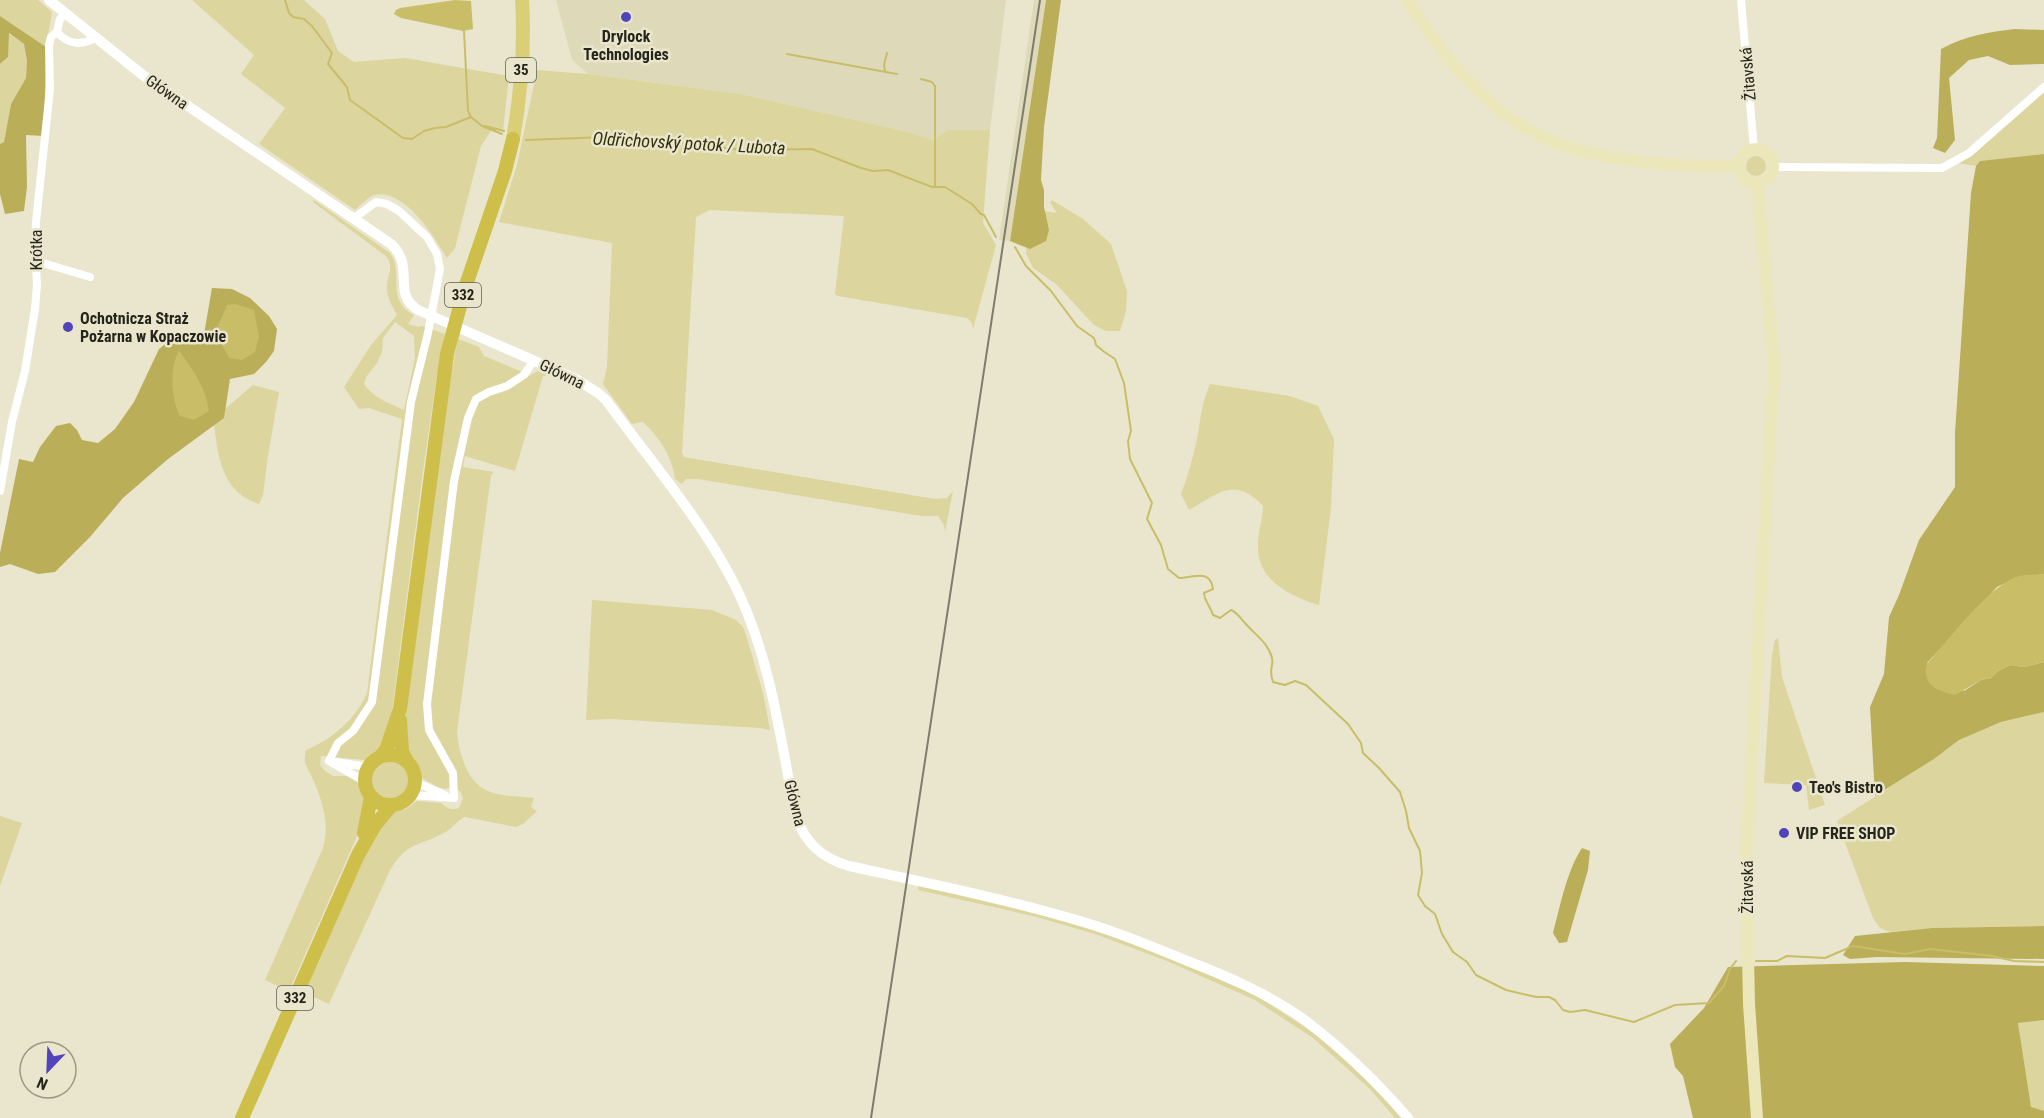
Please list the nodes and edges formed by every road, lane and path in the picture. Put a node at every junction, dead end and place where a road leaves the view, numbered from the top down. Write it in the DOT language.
graph roads {
  1 [pos="49,0"];
  2 [pos="522,0"];
  3 [pos="1407,0"];
  4 [pos="1741,0"];
  5 [pos="66,13"];
  6 [pos="57,32"];
  7 [pos="97,37"];
  8 [pos="2044,87"];
  9 [pos="513,139"];
  10 [pos="1754,149"];
  11 [pos="1738,165"];
  12 [pos="1773,167"];
  13 [pos="1757,183"];
  14 [pos="353,219"];
  15 [pos="36,261"];
  16 [pos="90,278"];
  17 [pos="534,360"];
  18 [pos="0,491"];
  19 [pos="400,709"];
  20 [pos="381,756"];
  21 [pos="329,761"];
  22 [pos="407,761"];
  23 [pos="366,774"];
  24 [pos="413,788"];
  25 [pos="371,796"];
  26 [pos="454,798"];
  27 [pos="392,805"];
  28 [pos="358,855"];
  29 [pos="242,1118"];
  30 [pos="1408,1118"];
  31 [pos="1757,1118"];
  1 -- 5 [label="street, Główna"];
  2 -- 9 [label="main road, 35"];
  3 -- 11 [label="main road"];
  4 -- 10 [label="street, Žitavská"];
  5 -- 6 [label="street, Krótka"];
  5 -- 7 [label="street, Główna"];
  6 -- 7 [label="street"];
  6 -- 15 [label="street, Krótka"];
  7 -- 14 [label="street, Główna"];
  8 -- 12 [label="street"];
  9 -- 19 [label="highway, 332"];
  10 -- 11 [label="main road"];
  10 -- 12 [label="main road"];
  11 -- 13 [label="main road"];
  12 -- 13 [label="main road"];
  13 -- 31 [label="main road, Žitavská"];
  14 -- 17 [label="street, Główna"];
  14 -- 21 [label="street"];
  15 -- 16 [label="street"];
  15 -- 18 [label="street, Krótka"];
  17 -- 26 [label="street"];
  17 -- 30 [label="street, Główna"];
  19 -- 20 [label="highway, 332"];
  19 -- 22 [label="highway, 332"];
  20 -- 22 [label="highway"];
  20 -- 23 [label="highway, 332"];
  21 -- 23 [label="street"];
  21 -- 23 [label="street"];
  22 -- 24 [label="highway, 332"];
  23 -- 25 [label="highway"];
  24 -- 26 [label="street"];
  24 -- 26 [label="street"];
  24 -- 27 [label="highway, 332"];
  25 -- 27 [label="highway"];
  25 -- 28 [label="highway, 332"];
  27 -- 28 [label="highway, 332"];
  28 -- 29 [label="highway, 332"];
}
